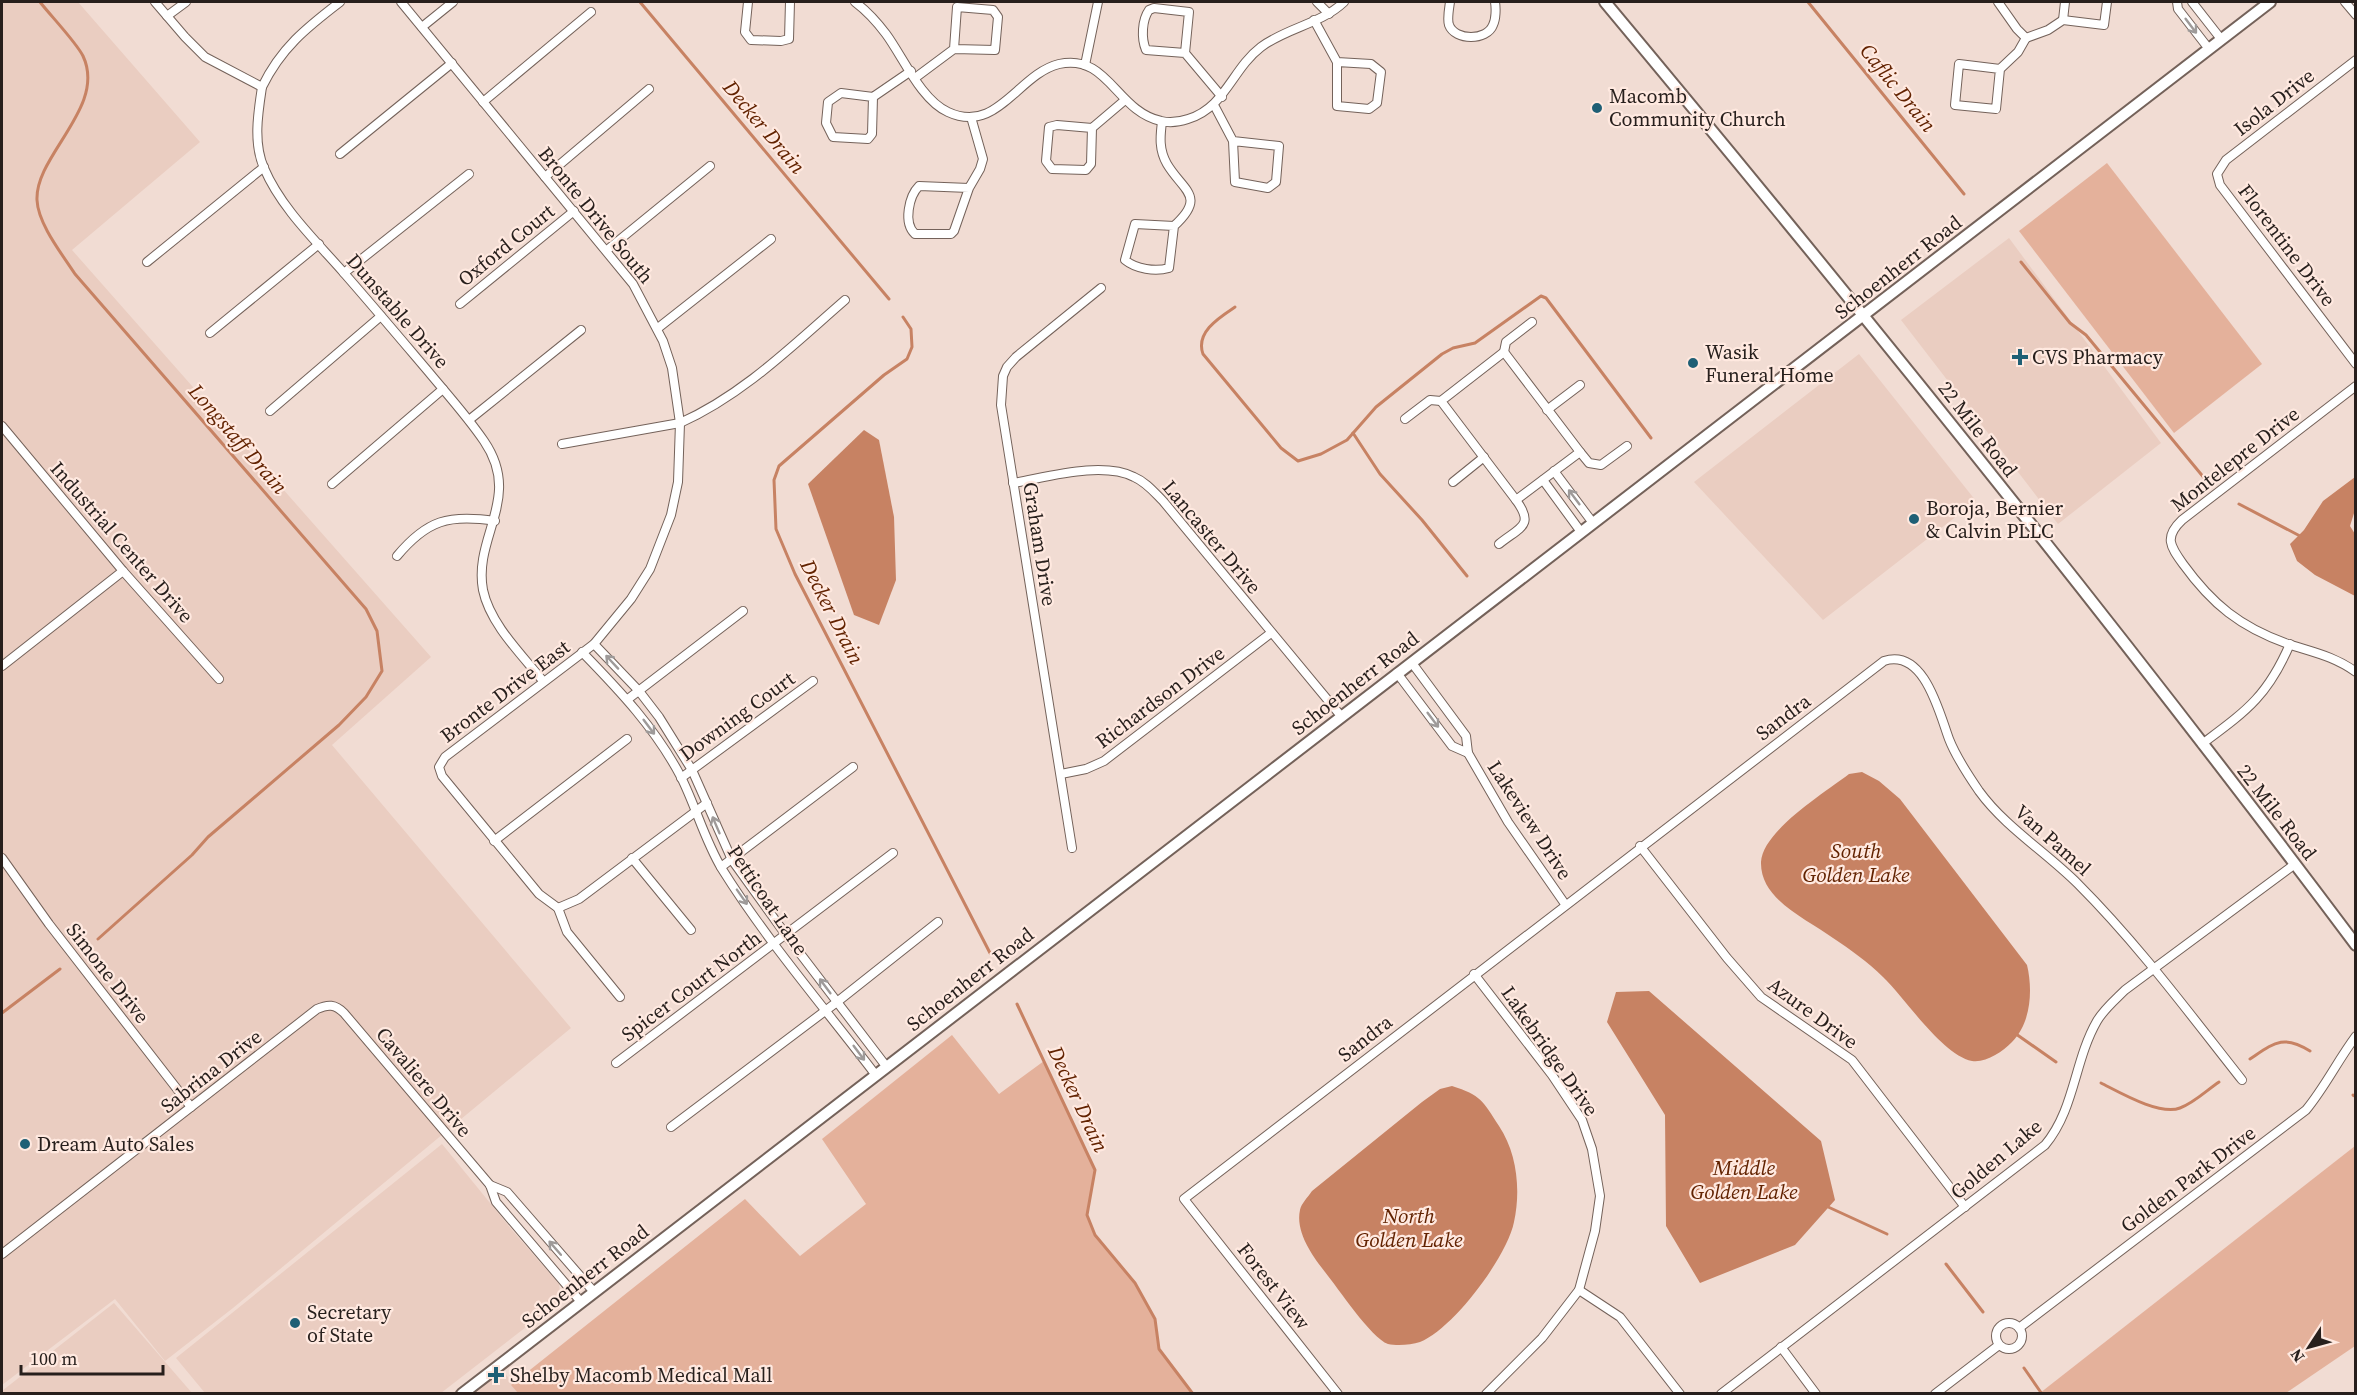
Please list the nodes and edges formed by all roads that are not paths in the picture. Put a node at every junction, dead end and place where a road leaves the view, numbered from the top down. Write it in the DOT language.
graph roads {
  1 [pos="155,2"];
  2 [pos="186,2"];
  3 [pos="340,2"];
  4 [pos="401,2"];
  5 [pos="453,2"];
  6 [pos="748,2"];
  7 [pos="790,2"];
  8 [pos="855,2"];
  9 [pos="1098,2"];
  10 [pos="1317,2"];
  11 [pos="1344,2"];
  12 [pos="1450,2"];
  13 [pos="1495,2"];
  14 [pos="1605,2"];
  15 [pos="1998,2"];
  16 [pos="2065,2"];
  17 [pos="2108,2"];
  18 [pos="2177,2"];
  19 [pos="2192,2"];
  20 [pos="2270,2"];
  21 [pos="2344,2"];
  22 [pos="591,12"];
  23 [pos="1329,14"];
  24 [pos="2355,15"];
  25 [pos="167,16"];
  26 [pos="1314,20"];
  27 [pos="2063,20"];
  28 [pos="422,27"];
  29 [pos="2026,38"];
  30 [pos="2221,39"];
  31 [pos="954,49"];
  32 [pos="2209,49"];
  33 [pos="1185,53"];
  34 [pos="2355,60"];
  35 [pos="1337,62"];
  36 [pos="452,63"];
  37 [pos="1085,65"];
  38 [pos="2000,69"];
  39 [pos="913,75"];
  40 [pos="262,87"];
  41 [pos="649,89"];
  42 [pos="873,97"];
  43 [pos="1222,97"];
  44 [pos="1125,100"];
  45 [pos="483,102"];
  46 [pos="1214,105"];
  47 [pos="971,117"];
  48 [pos="1162,122"];
  49 [pos="1092,128"];
  50 [pos="1233,141"];
  51 [pos="340,154"];
  52 [pos="710,166"];
  53 [pos="264,167"];
  54 [pos="469,174"];
  55 [pos="2217,174"];
  56 [pos="544,177"];
  57 [pos="969,188"];
  58 [pos="574,211"];
  59 [pos="1174,226"];
  60 [pos="771,239"];
  61 [pos="318,244"];
  62 [pos="607,250"];
  63 [pos="147,262"];
  64 [pos="344,273"];
  65 [pos="1101,288"];
  66 [pos="845,300"];
  67 [pos="460,304"];
  68 [pos="1864,315"];
  69 [pos="381,316"];
  70 [pos="1532,322"];
  71 [pos="658,328"];
  72 [pos="581,330"];
  73 [pos="210,333"];
  74 [pos="1504,352"];
  75 [pos="2355,364"];
  76 [pos="1580,385"];
  77 [pos="2355,386"];
  78 [pos="443,389"];
  79 [pos="1441,400"];
  80 [pos="1548,410"];
  81 [pos="270,411"];
  82 [pos="1405,419"];
  83 [pos="469,420"];
  84 [pos="680,423"];
  85 [pos="2,426"];
  86 [pos="562,444"];
  87 [pos="1627,446"];
  88 [pos="1580,452"];
  89 [pos="1484,458"];
  90 [pos="1554,471"];
  91 [pos="1543,480"];
  92 [pos="1453,482"];
  93 [pos="1013,483"];
  94 [pos="332,484"];
  95 [pos="1516,500"];
  96 [pos="495,521"];
  97 [pos="1593,523"];
  98 [pos="1581,532"];
  99 [pos="1499,544"];
  100 [pos="397,556"];
  101 [pos="123,571"];
  102 [pos="743,611"];
  103 [pos="1271,633"];
  104 [pos="594,644"];
  105 [pos="2290,644"];
  106 [pos="582,652"];
  107 [pos="1412,663"];
  108 [pos="2,666"];
  109 [pos="2355,672"];
  110 [pos="1397,673"];
  111 [pos="219,679"];
  112 [pos="543,681"];
  113 [pos="813,681"];
  114 [pos="639,691"];
  115 [pos="628,699"];
  116 [pos="1936,705"];
  117 [pos="1341,716"];
  118 [pos="627,739"];
  119 [pos="2202,744"];
  120 [pos="1468,753"];
  121 [pos="854,767"];
  122 [pos="692,771"];
  123 [pos="1061,774"];
  124 [pos="681,778"];
  125 [pos="707,803"];
  126 [pos="696,811"];
  127 [pos="494,841"];
  128 [pos="1640,846"];
  129 [pos="1072,848"];
  130 [pos="893,853"];
  131 [pos="2,858"];
  132 [pos="632,858"];
  133 [pos="732,860"];
  134 [pos="2295,864"];
  135 [pos="721,867"];
  136 [pos="1565,904"];
  137 [pos="558,908"];
  138 [pos="938,922"];
  139 [pos="691,930"];
  140 [pos="786,935"];
  141 [pos="775,943"];
  142 [pos="2355,945"];
  143 [pos="2154,968"];
  144 [pos="1474,974"];
  145 [pos="620,997"];
  146 [pos="837,1002"];
  147 [pos="329,1005"];
  148 [pos="826,1010"];
  149 [pos="2355,1036"];
  150 [pos="616,1063"];
  151 [pos="886,1066"];
  152 [pos="875,1074"];
  153 [pos="2242,1080"];
  154 [pos="191,1107"];
  155 [pos="671,1127"];
  156 [pos="490,1185"];
  157 [pos="1184,1199"];
  158 [pos="1965,1207"];
  159 [pos="2,1254"];
  160 [pos="1579,1290"];
  161 [pos="594,1292"];
  162 [pos="581,1302"];
  163 [pos="2019,1328"];
  164 [pos="1999,1345"];
  165 [pos="1781,1347"];
  166 [pos="462,1394"];
  167 [pos="1338,1394"];
  168 [pos="1486,1394"];
  169 [pos="1680,1394"];
  170 [pos="1721,1394"];
  171 [pos="1816,1394"];
  172 [pos="1935,1394"];
  1 -- 25 [label="street"];
  2 -- 25 [label="street"];
  3 -- 40 [label="street"];
  4 -- 28 [label="street, Bronte Drive South"];
  5 -- 28 [label="street"];
  6 -- 7 [label="street"];
  8 -- 39 [label="street"];
  9 -- 37 [label="street"];
  10 -- 23 [label="street"];
  11 -- 23 [label="street"];
  12 -- 13 [label="street"];
  14 -- 68 [label="street, 22 Mile Road"];
  15 -- 29 [label="street"];
  16 -- 27 [label="street"];
  17 -- 27 [label="street"];
  18 -- 32 [label="street, one-way"];
  19 -- 30 [label="street"];
  20 -- 30 [label="street, Schoenherr Road"];
  21 -- 24 [label="street"];
  22 -- 45 [label="street"];
  23 -- 26 [label="street"];
  25 -- 40 [label="street"];
  26 -- 35 [label="street"];
  26 -- 43 [label="street"];
  27 -- 29 [label="street"];
  28 -- 36 [label="street, Bronte Drive South"];
  29 -- 38 [label="street"];
  30 -- 32 [label="street, Schoenherr Road"];
  31 -- 31 [label="street"];
  31 -- 39 [label="street"];
  32 -- 68 [label="street, Schoenherr Road"];
  33 -- 33 [label="street"];
  33 -- 43 [label="street"];
  34 -- 55 [label="street, Isola Drive"];
  35 -- 35 [label="street"];
  36 -- 45 [label="street, Bronte Drive South"];
  36 -- 51 [label="street"];
  37 -- 44 [label="street"];
  37 -- 47 [label="street"];
  38 -- 38 [label="street"];
  39 -- 42 [label="street"];
  39 -- 47 [label="street"];
  40 -- 53 [label="street, Dunstable Drive"];
  41 -- 56 [label="street"];
  42 -- 42 [label="street"];
  43 -- 46 [label="street"];
  44 -- 48 [label="street"];
  44 -- 49 [label="street"];
  45 -- 56 [label="street, Bronte Drive South"];
  46 -- 48 [label="street"];
  46 -- 50 [label="street"];
  47 -- 57 [label="street"];
  48 -- 59 [label="street"];
  49 -- 49 [label="street"];
  50 -- 50 [label="street"];
  52 -- 62 [label="street"];
  53 -- 61 [label="street, Dunstable Drive"];
  53 -- 63 [label="street"];
  54 -- 64 [label="street"];
  55 -- 75 [label="street, Florentine Drive"];
  56 -- 58 [label="street, Bronte Drive South"];
  57 -- 57 [label="street"];
  58 -- 62 [label="street, Bronte Drive South"];
  58 -- 67 [label="street, Oxford Court"];
  59 -- 59 [label="street"];
  60 -- 71 [label="street"];
  61 -- 64 [label="street, Dunstable Drive"];
  61 -- 73 [label="street"];
  62 -- 71 [label="street, Bronte Drive South"];
  64 -- 69 [label="street, Dunstable Drive"];
  65 -- 93 [label="street, Graham Drive"];
  66 -- 84 [label="street"];
  68 -- 97 [label="street, Schoenherr Road"];
  68 -- 119 [label="street, 22 Mile Road"];
  69 -- 78 [label="street, Dunstable Drive"];
  69 -- 81 [label="street"];
  70 -- 74 [label="street"];
  71 -- 84 [label="street, Bronte Drive South"];
  72 -- 83 [label="street"];
  74 -- 79 [label="street"];
  74 -- 80 [label="street"];
  76 -- 80 [label="street"];
  77 -- 105 [label="street, Montelepre Drive"];
  78 -- 83 [label="street, Dunstable Drive"];
  78 -- 94 [label="street"];
  79 -- 82 [label="street"];
  79 -- 89 [label="street"];
  80 -- 88 [label="street"];
  83 -- 96 [label="street, Dunstable Drive"];
  84 -- 86 [label="street"];
  84 -- 104 [label="street, Bronte Drive South"];
  85 -- 101 [label="street, Industrial Center Drive"];
  87 -- 88 [label="street"];
  88 -- 90 [label="street"];
  89 -- 92 [label="street"];
  89 -- 95 [label="street"];
  90 -- 91 [label="street"];
  97 -- 90 [label="street, one-way"];
  91 -- 95 [label="street"];
  91 -- 98 [label="street"];
  93 -- 103 [label="street, Lancaster Drive"];
  93 -- 123 [label="street, Graham Drive"];
  95 -- 99 [label="street"];
  96 -- 100 [label="street"];
  96 -- 112 [label="street, Dunstable Drive"];
  97 -- 98 [label="street, Schoenherr Road"];
  98 -- 107 [label="street, Schoenherr Road"];
  101 -- 108 [label="street"];
  101 -- 111 [label="street, Industrial Center Drive"];
  102 -- 114 [label="street"];
  103 -- 117 [label="street, Lancaster Drive"];
  103 -- 123 [label="street, Richardson Drive"];
  104 -- 106 [label="street, Bronte Drive East"];
  114 -- 104 [label="street, Petticoat Lane, one-way"];
  105 -- 109 [label="street, Montelepre Drive"];
  105 -- 119 [label="street"];
  106 -- 112 [label="street, Bronte Drive East"];
  106 -- 115 [label="street, Petticoat Lane"];
  107 -- 110 [label="street, Schoenherr Road"];
  107 -- 120 [label="street, Lakeview Drive"];
  110 -- 117 [label="street, Schoenherr Road"];
  110 -- 120 [label="street, Lakeview Drive, one-way"];
  112 -- 127 [label="street, Bronte Drive East"];
  113 -- 122 [label="street, Downing Court"];
  114 -- 115 [label="street"];
  114 -- 122 [label="street, Petticoat Lane"];
  115 -- 124 [label="street, Petticoat Lane, one-way"];
  116 -- 128 [label="street, Sandra"];
  116 -- 143 [label="street, Van Pamel"];
  117 -- 151 [label="street, Schoenherr Road"];
  118 -- 127 [label="street"];
  119 -- 134 [label="street, 22 Mile Road"];
  120 -- 136 [label="street, Lakeview Drive"];
  121 -- 133 [label="street"];
  122 -- 124 [label="street, Downing Court"];
  122 -- 125 [label="street, Petticoat Lane"];
  123 -- 129 [label="street, Graham Drive"];
  124 -- 126 [label="street, Petticoat Lane"];
  125 -- 126 [label="street"];
  133 -- 125 [label="street, Petticoat Lane, one-way"];
  126 -- 132 [label="street"];
  126 -- 135 [label="street, Petticoat Lane"];
  127 -- 137 [label="street"];
  128 -- 136 [label="street, Sandra"];
  128 -- 158 [label="street, Azure Drive"];
  130 -- 140 [label="street, Spicer Court North"];
  131 -- 154 [label="street, Simone Drive"];
  132 -- 137 [label="street"];
  132 -- 139 [label="street"];
  133 -- 135 [label="street"];
  133 -- 140 [label="street, Petticoat Lane"];
  134 -- 142 [label="street, 22 Mile Road"];
  134 -- 143 [label="street, Golden Lake"];
  135 -- 141 [label="street, Petticoat Lane, one-way"];
  136 -- 144 [label="street, Sandra"];
  137 -- 145 [label="street"];
  138 -- 146 [label="street"];
  140 -- 141 [label="street, Spicer Court North"];
  146 -- 140 [label="street, Petticoat Lane, one-way"];
  141 -- 148 [label="street, Petticoat Lane"];
  141 -- 150 [label="street, Spicer Court North"];
  143 -- 153 [label="street, Van Pamel"];
  143 -- 158 [label="street, Golden Lake"];
  144 -- 157 [label="street, Sandra"];
  144 -- 160 [label="street, Lakebridge Drive"];
  146 -- 148 [label="street"];
  146 -- 151 [label="street, Petticoat Lane"];
  147 -- 154 [label="street, Sabrina Drive"];
  147 -- 156 [label="street, Cavaliere Drive"];
  148 -- 152 [label="street, Petticoat Lane, one-way"];
  148 -- 155 [label="street"];
  149 -- 163 [label="street, Golden Park Drive"];
  151 -- 152 [label="street, Schoenherr Road"];
  152 -- 161 [label="street, Schoenherr Road"];
  154 -- 159 [label="street, Sabrina Drive"];
  161 -- 156 [label="street, Cavaliere Drive, one-way"];
  156 -- 162 [label="street, Cavaliere Drive"];
  157 -- 167 [label="street, Forest View"];
  158 -- 165 [label="street, Golden Lake"];
  160 -- 168 [label="street"];
  160 -- 169 [label="street"];
  161 -- 162 [label="street, Schoenherr Road"];
  162 -- 166 [label="street, Schoenherr Road"];
  163 -- 164 [label="street, Golden Park Drive"];
  163 -- 164 [label="street, Golden Park Drive"];
  164 -- 172 [label="street, Golden Park Drive"];
  165 -- 170 [label="street, Golden Lake"];
  165 -- 171 [label="street"];
}
